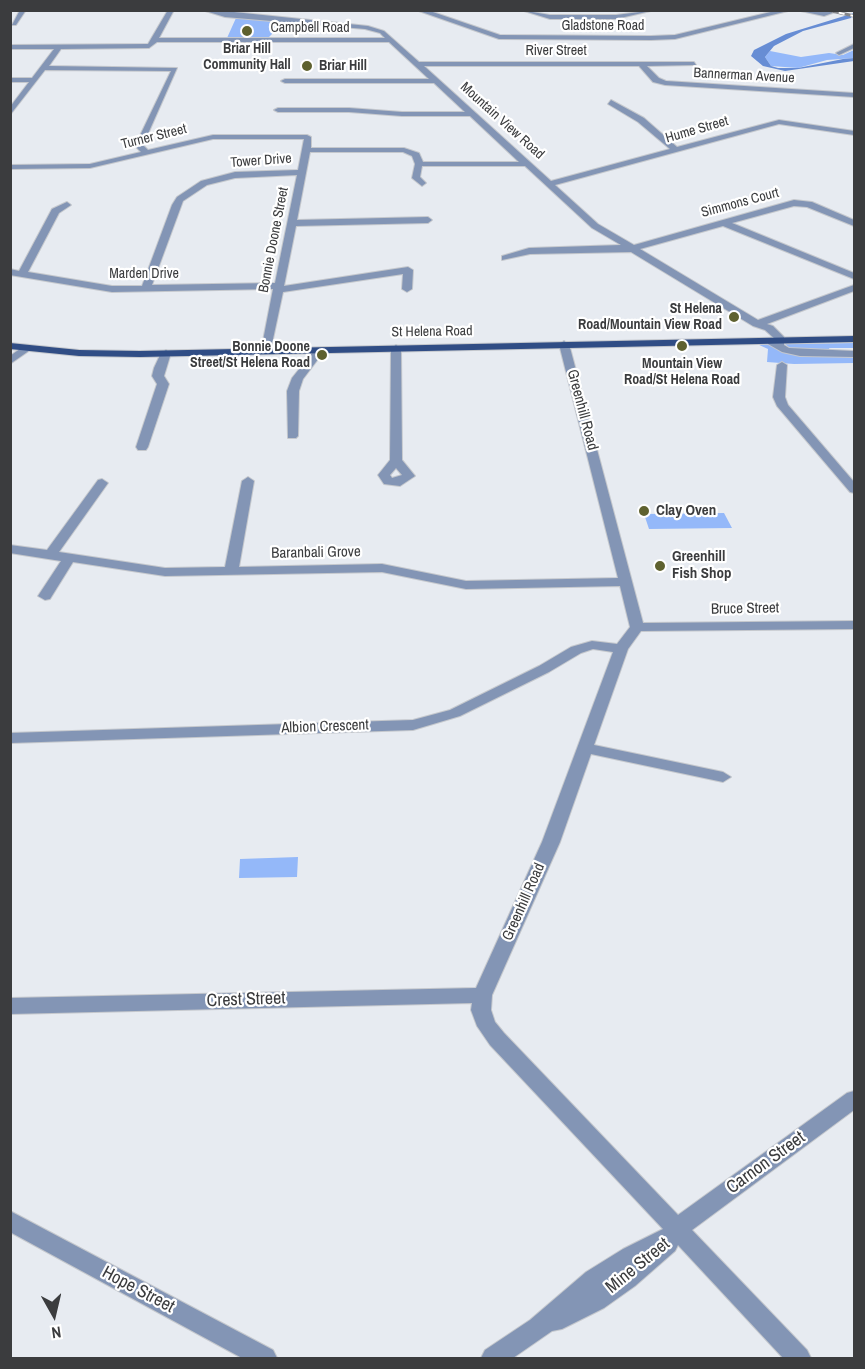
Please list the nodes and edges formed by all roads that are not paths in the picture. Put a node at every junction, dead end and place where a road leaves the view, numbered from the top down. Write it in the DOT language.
graph roads {
  1 [pos="23,10"];
  2 [pos="171,10"];
  3 [pos="205,10"];
  4 [pos="419,10"];
  5 [pos="524,10"];
  6 [pos="630,10"];
  7 [pos="652,10"];
  8 [pos="789,10"];
  9 [pos="799,10"];
  10 [pos="838,10"];
  11 [pos="639,13"];
  12 [pos="14,24"];
  13 [pos="155,40"];
  14 [pos="392,40"];
  15 [pos="855,46"];
  16 [pos="10,47"];
  17 [pos="59,47"];
  18 [pos="839,53"];
  19 [pos="640,63"];
  20 [pos="418,64"];
  21 [pos="694,64"];
  22 [pos="44,68"];
  23 [pos="10,80"];
  24 [pos="34,81"];
  25 [pos="285,81"];
  26 [pos="435,81"];
  27 [pos="855,95"];
  28 [pos="611,102"];
  29 [pos="10,113"];
  30 [pos="470,114"];
  31 [pos="276,118"];
  32 [pos="855,133"];
  33 [pos="304,136"];
  34 [pos="306,150"];
  35 [pos="676,150"];
  36 [pos="146,152"];
  37 [pos="421,164"];
  38 [pos="526,164"];
  39 [pos="10,167"];
  40 [pos="301,172"];
  41 [pos="422,183"];
  42 [pos="549,184"];
  43 [pos="67,205"];
  44 [pos="429,220"];
  45 [pos="291,223"];
  46 [pos="855,223"];
  47 [pos="726,224"];
  48 [pos="630,249"];
  49 [pos="505,258"];
  50 [pos="10,272"];
  51 [pos="22,274"];
  52 [pos="855,276"];
  53 [pos="146,288"];
  54 [pos="278,288"];
  55 [pos="855,288"];
  56 [pos="407,289"];
  57 [pos="757,324"];
  58 [pos="855,339"];
  59 [pos="776,341"];
  60 [pos="564,344"];
  61 [pos="10,346"];
  62 [pos="28,348"];
  63 [pos="396,348"];
  64 [pos="320,350"];
  65 [pos="266,351"];
  66 [pos="166,353"];
  67 [pos="855,354"];
  68 [pos="10,361"];
  69 [pos="782,365"];
  70 [pos="292,436"];
  71 [pos="142,447"];
  72 [pos="396,460"];
  73 [pos="248,481"];
  74 [pos="102,483"];
  75 [pos="855,489"];
  76 [pos="10,549"];
  77 [pos="50,555"];
  78 [pos="69,559"];
  79 [pos="231,572"];
  80 [pos="623,582"];
  81 [pos="45,596"];
  82 [pos="855,625"];
  83 [pos="637,627"];
  84 [pos="621,649"];
  85 [pos="10,738"];
  86 [pos="585,748"];
  87 [pos="723,777"];
  88 [pos="482,995"];
  89 [pos="10,1006"];
  90 [pos="855,1099"];
  91 [pos="10,1221"];
  92 [pos="678,1230"];
  93 [pos="265,1359"];
  94 [pos="493,1359"];
  95 [pos="799,1359"];
  1 -- 12 [label="street"];
  2 -- 13 [label="street"];
  3 -- 14 [label="street, Mountain View Road"];
  4 -- 8 [label="street, Gladstone Road"];
  5 -- 11 [label="street"];
  6 -- 11 [label="street"];
  7 -- 11 [label="street"];
  9 -- 10 [label="street"];
  13 -- 14 [label="street, Campbell Road"];
  13 -- 17 [label="street, Campbell Road"];
  14 -- 20 [label="street, Mountain View Road"];
  15 -- 18 [label="street"];
  16 -- 17 [label="street, Campbell Road"];
  17 -- 22 [label="street"];
  19 -- 20 [label="street, River Street"];
  19 -- 21 [label="street, River Street"];
  19 -- 27 [label="street, Bannerman Avenue"];
  20 -- 26 [label="street, Mountain View Road"];
  22 -- 24 [label="street"];
  22 -- 36 [label="street"];
  23 -- 24 [label="street"];
  24 -- 29 [label="street"];
  25 -- 26 [label="street"];
  26 -- 30 [label="street, Mountain View Road"];
  28 -- 35 [label="street"];
  30 -- 31 [label="street"];
  30 -- 38 [label="street, Mountain View Road"];
  32 -- 35 [label="street, Hume Street"];
  33 -- 34 [label="street, Bonnie Doone Street"];
  33 -- 36 [label="street, Turner Street"];
  34 -- 37 [label="street"];
  34 -- 40 [label="street, Bonnie Doone Street"];
  35 -- 42 [label="street, Hume Street"];
  36 -- 39 [label="street, Turner Street"];
  37 -- 38 [label="street"];
  37 -- 41 [label="street"];
  38 -- 42 [label="street, Mountain View Road"];
  40 -- 45 [label="street, Bonnie Doone Street"];
  40 -- 53 [label="street, Tower Drive"];
  42 -- 48 [label="street, Mountain View Road"];
  43 -- 51 [label="street"];
  44 -- 45 [label="street"];
  45 -- 54 [label="street, Bonnie Doone Street"];
  46 -- 47 [label="street, Simmons Court"];
  47 -- 48 [label="street, Simmons Court"];
  47 -- 52 [label="street"];
  48 -- 49 [label="street, Simmons Court"];
  48 -- 57 [label="street, Mountain View Road"];
  50 -- 51 [label="street, Marden Drive"];
  51 -- 53 [label="street, Marden Drive"];
  53 -- 54 [label="street, Marden Drive"];
  54 -- 56 [label="street, Marden Drive"];
  54 -- 65 [label="street, Bonnie Doone Street"];
  55 -- 57 [label="street"];
  57 -- 59 [label="street, Mountain View Road"];
  58 -- 59 [label="main road, St Helena Road"];
  59 -- 60 [label="main road, St Helena Road"];
  59 -- 67 [label="street"];
  60 -- 63 [label="main road, St Helena Road"];
  60 -- 80 [label="street, Greenhill Road"];
  61 -- 62 [label="main road, St Helena Road"];
  62 -- 66 [label="main road, St Helena Road"];
  62 -- 68 [label="street"];
  63 -- 64 [label="main road, St Helena Road"];
  63 -- 72 [label="street"];
  64 -- 65 [label="main road, St Helena Road"];
  64 -- 70 [label="street"];
  65 -- 66 [label="main road, St Helena Road"];
  66 -- 71 [label="street"];
  69 -- 75 [label="street"];
  73 -- 79 [label="street"];
  74 -- 77 [label="street"];
  76 -- 77 [label="street, Baranbali Grove"];
  77 -- 78 [label="street, Baranbali Grove"];
  78 -- 79 [label="street, Baranbali Grove"];
  78 -- 81 [label="street"];
  79 -- 80 [label="street, Baranbali Grove"];
  80 -- 83 [label="street, Greenhill Road"];
  82 -- 83 [label="street, Bruce Street"];
  83 -- 84 [label="street, Greenhill Road"];
  84 -- 85 [label="street, Albion Crescent"];
  84 -- 86 [label="street, Greenhill Road"];
  86 -- 87 [label="street"];
  86 -- 88 [label="street, Greenhill Road"];
  88 -- 89 [label="street, Crest Street"];
  88 -- 92 [label="street"];
  90 -- 92 [label="street, Carnon Street"];
  91 -- 93 [label="street, Hope Street"];
  92 -- 94 [label="street, Mine Street"];
  92 -- 95 [label="street"];
}
